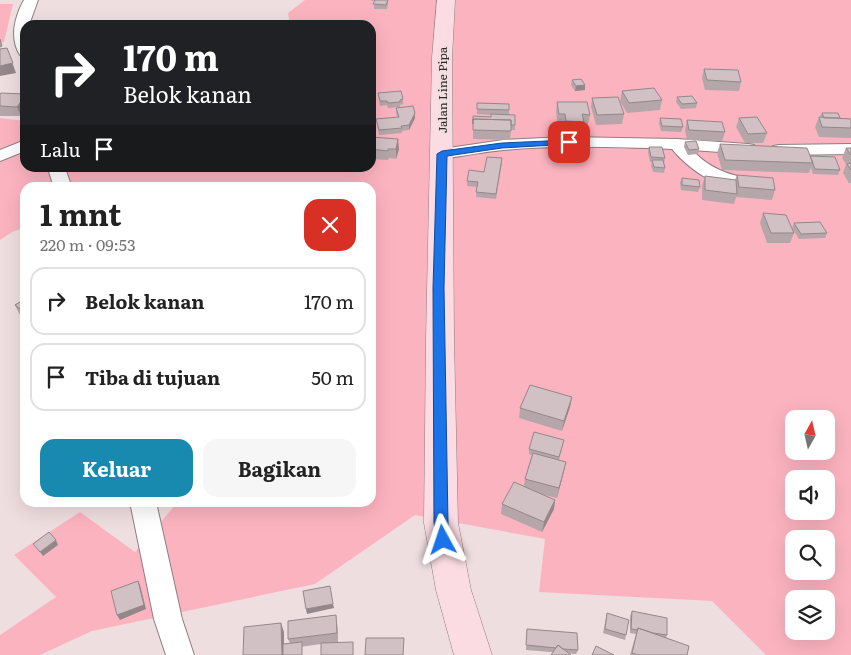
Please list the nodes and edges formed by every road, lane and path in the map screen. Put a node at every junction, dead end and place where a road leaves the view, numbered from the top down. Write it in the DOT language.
graph roads {
  1 [pos="31,0"];
  2 [pos="446,0"];
  3 [pos="22,20"];
  4 [pos="677,144"];
  5 [pos="20,147"];
  6 [pos="851,149"];
  7 [pos="442,154"];
  8 [pos="0,156"];
  9 [pos="747,184"];
  10 [pos="144,507"];
  11 [pos="180,655"];
  12 [pos="473,655"];
  1 -- 3 [label="street"];
  2 -- 7 [label="main road, Jalan Line Pipa"];
  4 -- 6 [label="street"];
  4 -- 7 [label="street"];
  4 -- 9 [label="street"];
  5 -- 8 [label="street"];
  7 -- 12 [label="main road, Jalan Line Pipa"];
  10 -- 11 [label="street"];
}
